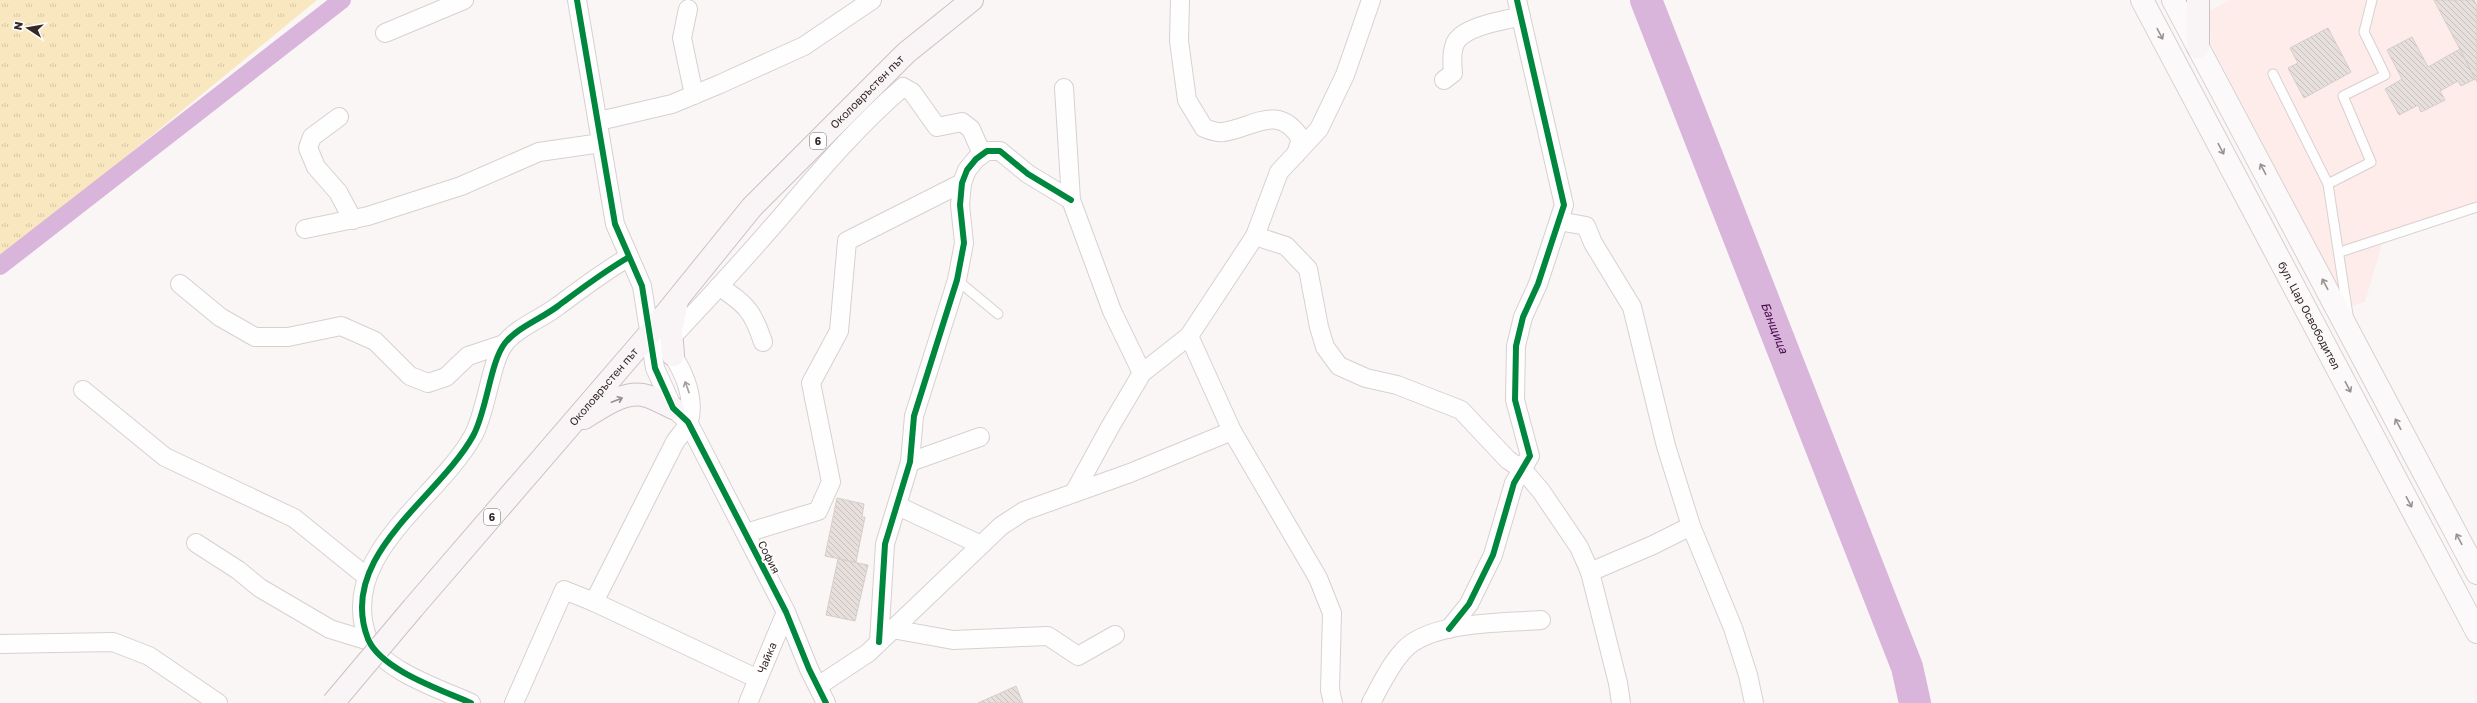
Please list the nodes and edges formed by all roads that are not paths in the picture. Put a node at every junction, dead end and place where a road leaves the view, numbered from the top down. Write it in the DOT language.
graph roads {
  1 [pos="464,0"];
  2 [pos="577,0"];
  3 [pos="872,0"];
  4 [pos="972,0"];
  5 [pos="1180,0"];
  6 [pos="1371,0"];
  7 [pos="2142,0"];
  8 [pos="2173,0"];
  9 [pos="2198,0"];
  10 [pos="2372,0"];
  11 [pos="1519,8"];
  12 [pos="688,9"];
  13 [pos="385,33"];
  14 [pos="2198,47"];
  15 [pos="2273,74"];
  16 [pos="1444,80"];
  17 [pos="1064,88"];
  18 [pos="694,95"];
  19 [pos="339,117"];
  20 [pos="599,121"];
  21 [pos="601,142"];
  22 [pos="982,154"];
  23 [pos="1296,154"];
  24 [pos="962,183"];
  25 [pos="2328,184"];
  26 [pos="1071,200"];
  27 [pos="2477,207"];
  28 [pos="353,220"];
  29 [pos="1559,221"];
  30 [pos="305,229"];
  31 [pos="1255,236"];
  32 [pos="2340,252"];
  33 [pos="629,257"];
  34 [pos="957,280"];
  35 [pos="180,284"];
  36 [pos="719,286"];
  37 [pos="679,296"];
  38 [pos="998,314"];
  39 [pos="650,332"];
  40 [pos="2350,332"];
  41 [pos="1188,336"];
  42 [pos="762,342"];
  43 [pos="504,344"];
  44 [pos="672,346"];
  45 [pos="1142,373"];
  46 [pos="83,390"];
  47 [pos="681,415"];
  48 [pos="571,425"];
  49 [pos="1232,431"];
  50 [pos="980,437"];
  51 [pos="910,462"];
  52 [pos="1522,469"];
  53 [pos="1075,491"];
  54 [pos="898,506"];
  55 [pos="1691,526"];
  56 [pos="746,533"];
  57 [pos="196,543"];
  58 [pos="981,545"];
  59 [pos="1590,572"];
  60 [pos="2477,573"];
  61 [pos="367,577"];
  62 [pos="594,602"];
  63 [pos="786,612"];
  64 [pos="1541,620"];
  65 [pos="892,629"];
  66 [pos="1449,629"];
  67 [pos="2477,632"];
  68 [pos="1114,635"];
  69 [pos="369,641"];
  70 [pos="879,642"];
  71 [pos="0,644"];
  72 [pos="758,679"];
  73 [pos="818,686"];
  74 [pos="218,703"];
  75 [pos="333,703"];
  76 [pos="471,703"];
  77 [pos="514,703"];
  78 [pos="748,703"];
  79 [pos="826,703"];
  80 [pos="1333,703"];
  81 [pos="1371,703"];
  82 [pos="1621,703"];
  83 [pos="1754,703"];
  1 -- 13 [label="street"];
  2 -- 20 [label="street, София"];
  3 -- 18 [label="street"];
  4 -- 37 [label="main road, Околовръстен път / 6"];
  5 -- 23 [label="street"];
  6 -- 23 [label="street"];
  7 -- 67 [label="main road, бул. Цар Освободител, one-way"];
  8 -- 14 [label="main road"];
  9 -- 14 [label="main road"];
  10 -- 25 [label="lane"];
  11 -- 16 [label="street"];
  11 -- 29 [label="street"];
  12 -- 18 [label="street"];
  40 -- 14 [label="main road, one-way"];
  15 -- 25 [label="lane"];
  17 -- 26 [label="street"];
  18 -- 20 [label="street"];
  19 -- 28 [label="street"];
  20 -- 21 [label="street, София"];
  21 -- 28 [label="street"];
  21 -- 33 [label="street, София"];
  22 -- 24 [label="street"];
  22 -- 26 [label="street"];
  22 -- 36 [label="street"];
  23 -- 31 [label="street"];
  24 -- 34 [label="street"];
  24 -- 56 [label="street"];
  25 -- 32 [label="lane"];
  26 -- 45 [label="street"];
  27 -- 32 [label="lane"];
  28 -- 30 [label="street"];
  29 -- 52 [label="street"];
  29 -- 55 [label="street"];
  31 -- 41 [label="street"];
  31 -- 52 [label="street"];
  32 -- 40 [label="lane"];
  33 -- 39 [label="street, София"];
  33 -- 43 [label="street"];
  34 -- 38 [label="lane"];
  34 -- 51 [label="street"];
  35 -- 43 [label="street"];
  36 -- 42 [label="street"];
  36 -- 44 [label="street"];
  37 -- 39 [label="main road, Околовръстен път / 6"];
  37 -- 44 [label="main road"];
  39 -- 44 [label="street"];
  39 -- 47 [label="street, София"];
  39 -- 48 [label="main road, Околовръстен път / 6"];
  60 -- 40 [label="main road, one-way"];
  41 -- 45 [label="street"];
  41 -- 49 [label="street"];
  43 -- 61 [label="street"];
  47 -- 44 [label="street, one-way"];
  45 -- 53 [label="street"];
  46 -- 61 [label="street"];
  48 -- 47 [label="main road, one-way"];
  47 -- 56 [label="street, София"];
  47 -- 62 [label="street"];
  48 -- 75 [label="main road, Околовръстен път / 6, bridge"];
  49 -- 53 [label="street"];
  49 -- 80 [label="street"];
  50 -- 51 [label="street"];
  51 -- 54 [label="street"];
  52 -- 59 [label="street"];
  52 -- 66 [label="street"];
  53 -- 58 [label="street"];
  54 -- 58 [label="street"];
  54 -- 70 [label="street"];
  55 -- 59 [label="street"];
  55 -- 83 [label="street"];
  56 -- 63 [label="street, София"];
  57 -- 69 [label="street"];
  58 -- 65 [label="street"];
  59 -- 82 [label="street"];
  61 -- 69 [label="street"];
  62 -- 72 [label="street"];
  62 -- 77 [label="street"];
  63 -- 72 [label="street, Чайка"];
  63 -- 73 [label="street, София"];
  64 -- 66 [label="street"];
  65 -- 68 [label="street"];
  65 -- 70 [label="street"];
  66 -- 81 [label="street"];
  69 -- 76 [label="street"];
  70 -- 73 [label="street"];
  71 -- 74 [label="street"];
  72 -- 78 [label="street, Чайка"];
  73 -- 79 [label="street, София"];
}
